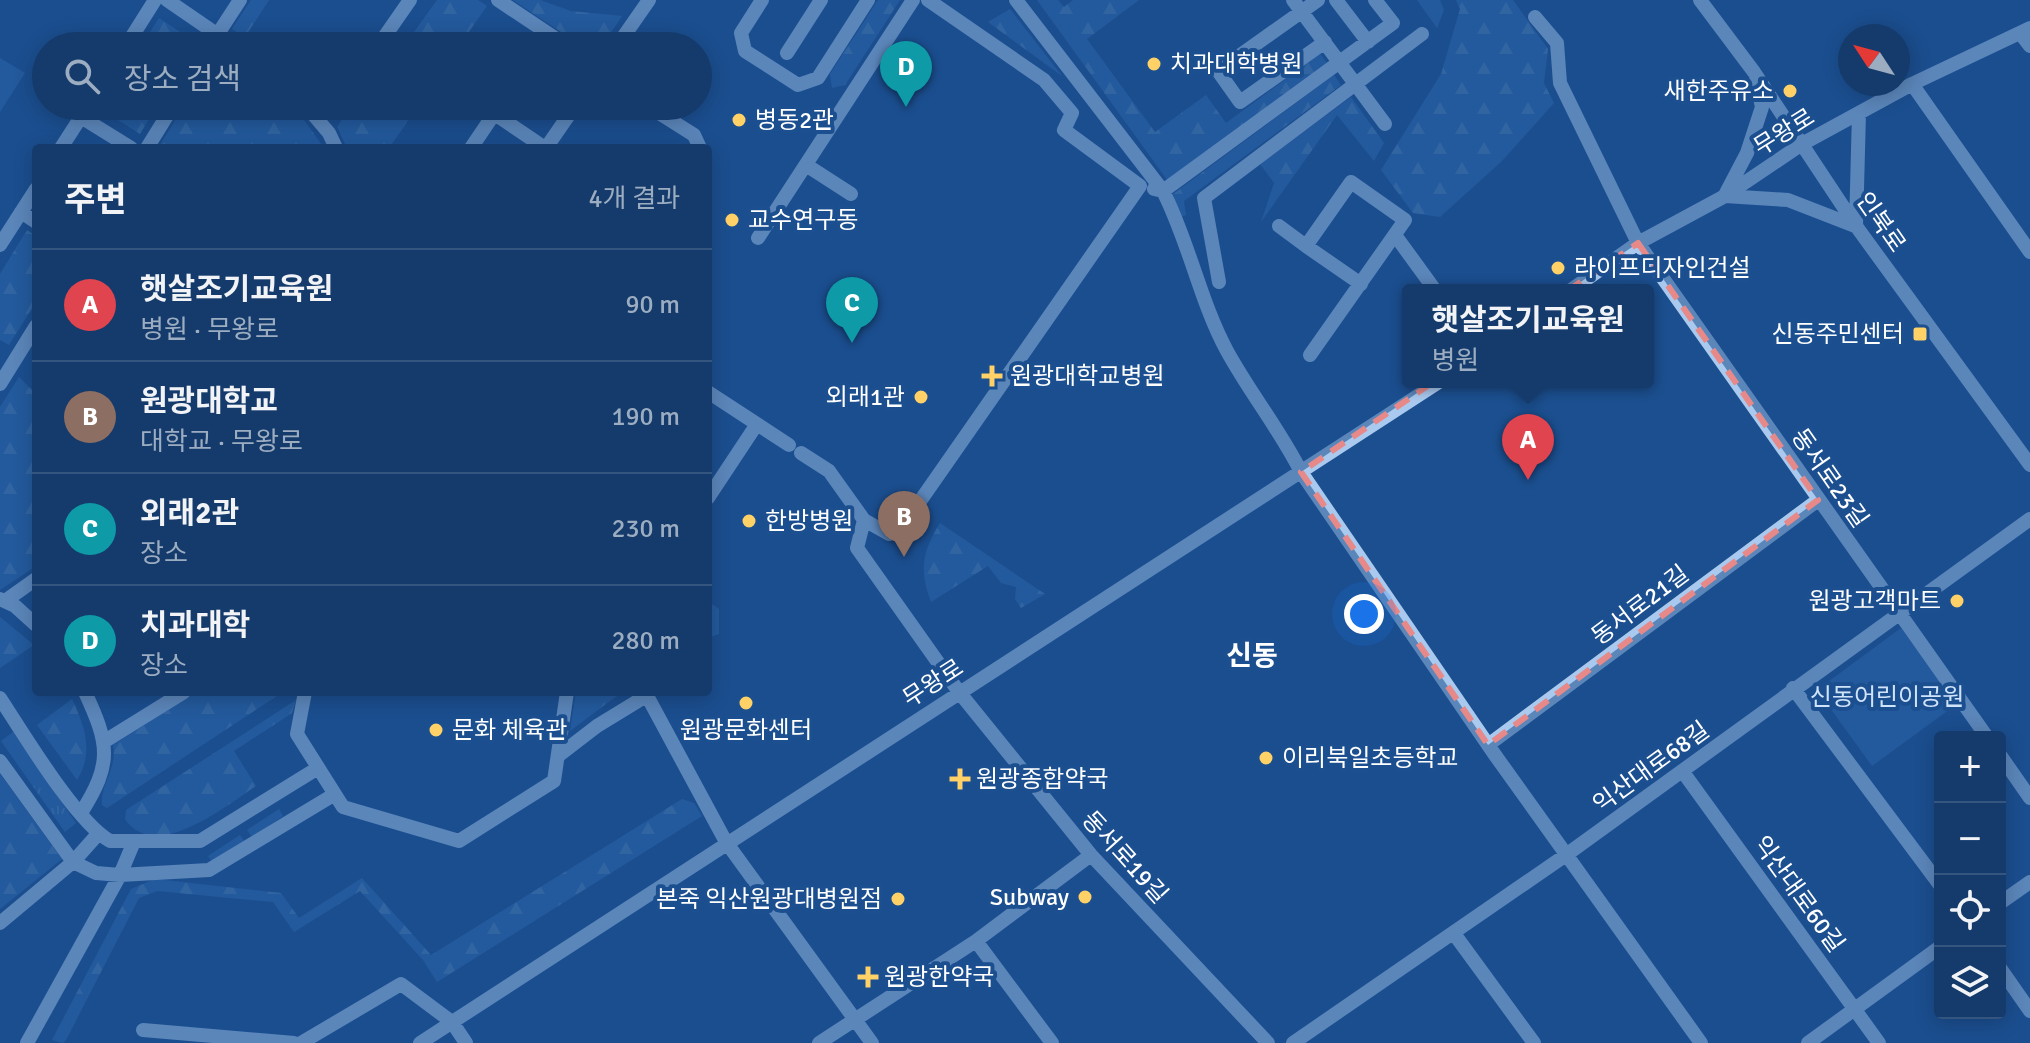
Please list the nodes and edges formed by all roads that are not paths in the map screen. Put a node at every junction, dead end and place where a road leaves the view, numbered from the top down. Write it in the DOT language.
graph roads {
  1 [pos="155,0"];
  2 [pos="167,0"];
  3 [pos="240,0"];
  4 [pos="410,0"];
  5 [pos="498,0"];
  6 [pos="649,0"];
  7 [pos="762,0"];
  8 [pos="821,0"];
  9 [pos="868,0"];
  10 [pos="913,0"];
  11 [pos="928,0"];
  12 [pos="1016,0"];
  13 [pos="1318,0"];
  14 [pos="1336,0"];
  15 [pos="1375,0"];
  16 [pos="1700,0"];
  17 [pos="1297,6"];
  18 [pos="1535,17"];
  19 [pos="2025,30"];
  20 [pos="135,32"];
  21 [pos="205,32"];
  22 [pos="219,32"];
  23 [pos="388,32"];
  24 [pos="546,32"];
  25 [pos="627,32"];
  26 [pos="1422,34"];
  27 [pos="1325,42"];
  28 [pos="1368,42"];
  29 [pos="2030,46"];
  30 [pos="787,53"];
  31 [pos="1340,62"];
  32 [pos="1754,72"];
  33 [pos="1356,84"];
  34 [pos="1912,84"];
  35 [pos="1859,113"];
  36 [pos="78,120"];
  37 [pos="95,120"];
  38 [pos="164,120"];
  39 [pos="318,120"];
  40 [pos="484,120"];
  41 [pos="503,120"];
  42 [pos="565,120"];
  43 [pos="670,120"];
  44 [pos="1385,124"];
  45 [pos="63,144"];
  46 [pos="126,144"];
  47 [pos="149,144"];
  48 [pos="334,144"];
  49 [pos="473,144"];
  50 [pos="539,144"];
  51 [pos="548,144"];
  52 [pos="698,144"];
  53 [pos="1802,144"];
  54 [pos="806,165"];
  55 [pos="1140,186"];
  56 [pos="1163,191"];
  57 [pos="851,194"];
  58 [pos="32,195"];
  59 [pos="1725,196"];
  60 [pos="21,212"];
  61 [pos="32,219"];
  62 [pos="1180,224"];
  63 [pos="1209,224"];
  64 [pos="1279,226"];
  65 [pos="1856,226"];
  66 [pos="1395,235"];
  67 [pos="758,238"];
  68 [pos="1638,243"];
  69 [pos="0,245"];
  70 [pos="1306,246"];
  71 [pos="2030,252"];
  72 [pos="1219,282"];
  73 [pos="1361,284"];
  74 [pos="1431,284"];
  75 [pos="1580,284"];
  76 [pos="32,332"];
  77 [pos="0,353"];
  78 [pos="1310,355"];
  79 [pos="13,361"];
  80 [pos="0,384"];
  81 [pos="1430,388"];
  82 [pos="712,395"];
  83 [pos="757,424"];
  84 [pos="2030,465"];
  85 [pos="1301,472"];
  86 [pos="712,492"];
  87 [pos="1818,500"];
  88 [pos="2030,519"];
  89 [pos="864,520"];
  90 [pos="32,581"];
  91 [pos="2,600"];
  92 [pos="1899,612"];
  93 [pos="32,621"];
  94 [pos="1793,688"];
  95 [pos="959,692"];
  96 [pos="87,696"];
  97 [pos="178,696"];
  98 [pos="304,696"];
  99 [pos="566,696"];
  100 [pos="643,696"];
  101 [pos="647,696"];
  102 [pos="0,698"];
  103 [pos="6,719"];
  104 [pos="1983,731"];
  105 [pos="105,741"];
  106 [pos="1488,745"];
  107 [pos="558,756"];
  108 [pos="0,761"];
  109 [pos="2006,764"];
  110 [pos="318,768"];
  111 [pos="1683,772"];
  112 [pos="335,794"];
  113 [pos="2030,798"];
  114 [pos="81,813"];
  115 [pos="98,834"];
  116 [pos="726,842"];
  117 [pos="133,844"];
  118 [pos="1091,855"];
  119 [pos="1566,855"];
  120 [pos="73,862"];
  121 [pos="120,875"];
  122 [pos="1934,877"];
  123 [pos="2030,882"];
  124 [pos="2006,899"];
  125 [pos="0,923"];
  126 [pos="1455,935"];
  127 [pos="976,941"];
  128 [pos="1934,951"];
  129 [pos="2006,977"];
  130 [pos="1855,1009"];
  131 [pos="2030,1011"];
  132 [pos="856,1018"];
  133 [pos="452,1022"];
  134 [pos="143,1030"];
  135 [pos="27,1043"];
  136 [pos="294,1043"];
  137 [pos="301,1043"];
  138 [pos="420,1043"];
  139 [pos="466,1043"];
  140 [pos="819,1043"];
  141 [pos="872,1043"];
  142 [pos="1052,1043"];
  143 [pos="1268,1043"];
  144 [pos="1293,1043"];
  145 [pos="1534,1043"];
  146 [pos="1701,1043"];
  147 [pos="1808,1043"];
  148 [pos="1879,1043"];
  1 -- 20 [label="street"];
  2 -- 21 [label="street"];
  3 -- 22 [label="street"];
  4 -- 23 [label="street"];
  5 -- 24 [label="street"];
  6 -- 25 [label="street"];
  7 -- 9 [label="street"];
  8 -- 30 [label="street"];
  10 -- 54 [label="street"];
  11 -- 55 [label="street"];
  12 -- 56 [label="street"];
  13 -- 17 [label="street"];
  14 -- 28 [label="street"];
  15 -- 28 [label="street"];
  16 -- 32 [label="street, 인북로"];
  17 -- 27 [label="street"];
  17 -- 27 [label="street"];
  18 -- 68 [label="street, 동서로23길"];
  19 -- 29 [label="street"];
  19 -- 34 [label="street, 무왕로"];
  26 -- 33 [label="street"];
  27 -- 31 [label="street"];
  28 -- 31 [label="street"];
  31 -- 33 [label="street"];
  31 -- 56 [label="street"];
  32 -- 53 [label="street, 인북로"];
  32 -- 59 [label="street"];
  33 -- 44 [label="street"];
  33 -- 63 [label="street"];
  34 -- 35 [label="street, 무왕로"];
  34 -- 71 [label="street"];
  35 -- 53 [label="street, 무왕로"];
  35 -- 65 [label="street"];
  36 -- 45 [label="street"];
  37 -- 46 [label="street"];
  38 -- 47 [label="street"];
  39 -- 48 [label="street"];
  40 -- 49 [label="street"];
  41 -- 50 [label="street"];
  42 -- 51 [label="street"];
  43 -- 52 [label="street"];
  53 -- 59 [label="street, 무왕로"];
  53 -- 65 [label="street, 인북로"];
  54 -- 57 [label="street"];
  54 -- 67 [label="street"];
  55 -- 56 [label="street"];
  55 -- 89 [label="street"];
  56 -- 62 [label="street"];
  58 -- 60 [label="street"];
  59 -- 65 [label="street"];
  59 -- 68 [label="street, 무왕로"];
  60 -- 61 [label="street"];
  60 -- 69 [label="street"];
  62 -- 63 [label="street"];
  62 -- 85 [label="street"];
  63 -- 72 [label="street"];
  64 -- 70 [label="street"];
  65 -- 84 [label="street, 인북로"];
  66 -- 70 [label="street"];
  66 -- 73 [label="street"];
  66 -- 74 [label="street"];
  68 -- 75 [label="street, 무왕로"];
  68 -- 87 [label="street, 동서로23길"];
  70 -- 73 [label="street"];
  73 -- 78 [label="street"];
  76 -- 79 [label="street"];
  77 -- 79 [label="street"];
  79 -- 80 [label="street"];
  81 -- 85 [label="street, 무왕로"];
  82 -- 83 [label="street"];
  83 -- 86 [label="street"];
  83 -- 89 [label="street"];
  85 -- 95 [label="street, 무왕로"];
  85 -- 106 [label="street"];
  87 -- 92 [label="street, 동서로23길"];
  87 -- 106 [label="street, 동서로21길"];
  88 -- 92 [label="street, 익산대로68길"];
  89 -- 95 [label="street, 동서로19길"];
  90 -- 91 [label="street"];
  91 -- 93 [label="street"];
  92 -- 94 [label="street, 익산대로68길"];
  92 -- 104 [label="street, 동서로23길"];
  94 -- 111 [label="street, 익산대로68길"];
  94 -- 122 [label="street"];
  95 -- 116 [label="street, 무왕로"];
  95 -- 118 [label="street, 동서로19길"];
  96 -- 105 [label="street"];
  97 -- 105 [label="street"];
  98 -- 110 [label="street"];
  99 -- 107 [label="street"];
  100 -- 107 [label="street"];
  101 -- 116 [label="street"];
  102 -- 103 [label="street"];
  103 -- 114 [label="street"];
  105 -- 114 [label="street"];
  106 -- 119 [label="street"];
  107 -- 112 [label="street"];
  108 -- 120 [label="street"];
  109 -- 113 [label="street"];
  110 -- 112 [label="street"];
  110 -- 117 [label="street"];
  111 -- 119 [label="street, 익산대로68길"];
  111 -- 130 [label="street, 익산대로60길"];
  112 -- 121 [label="street"];
  114 -- 115 [label="street"];
  115 -- 117 [label="street"];
  115 -- 120 [label="street"];
  116 -- 132 [label="street"];
  116 -- 133 [label="street, 무왕로"];
  117 -- 121 [label="street"];
  118 -- 127 [label="street"];
  118 -- 143 [label="street, 동서로19길"];
  119 -- 126 [label="street, 익산대로68길"];
  119 -- 146 [label="street"];
  120 -- 121 [label="street"];
  120 -- 125 [label="street"];
  121 -- 135 [label="street"];
  123 -- 124 [label="street"];
  126 -- 144 [label="street, 익산대로68길"];
  126 -- 145 [label="street"];
  127 -- 132 [label="street"];
  127 -- 142 [label="street"];
  128 -- 130 [label="street"];
  129 -- 131 [label="street"];
  130 -- 147 [label="street"];
  130 -- 148 [label="street, 익산대로60길"];
  132 -- 140 [label="street"];
  132 -- 141 [label="street"];
  133 -- 137 [label="street"];
  133 -- 138 [label="street, 무왕로"];
  133 -- 139 [label="street"];
  134 -- 136 [label="street"];
}
